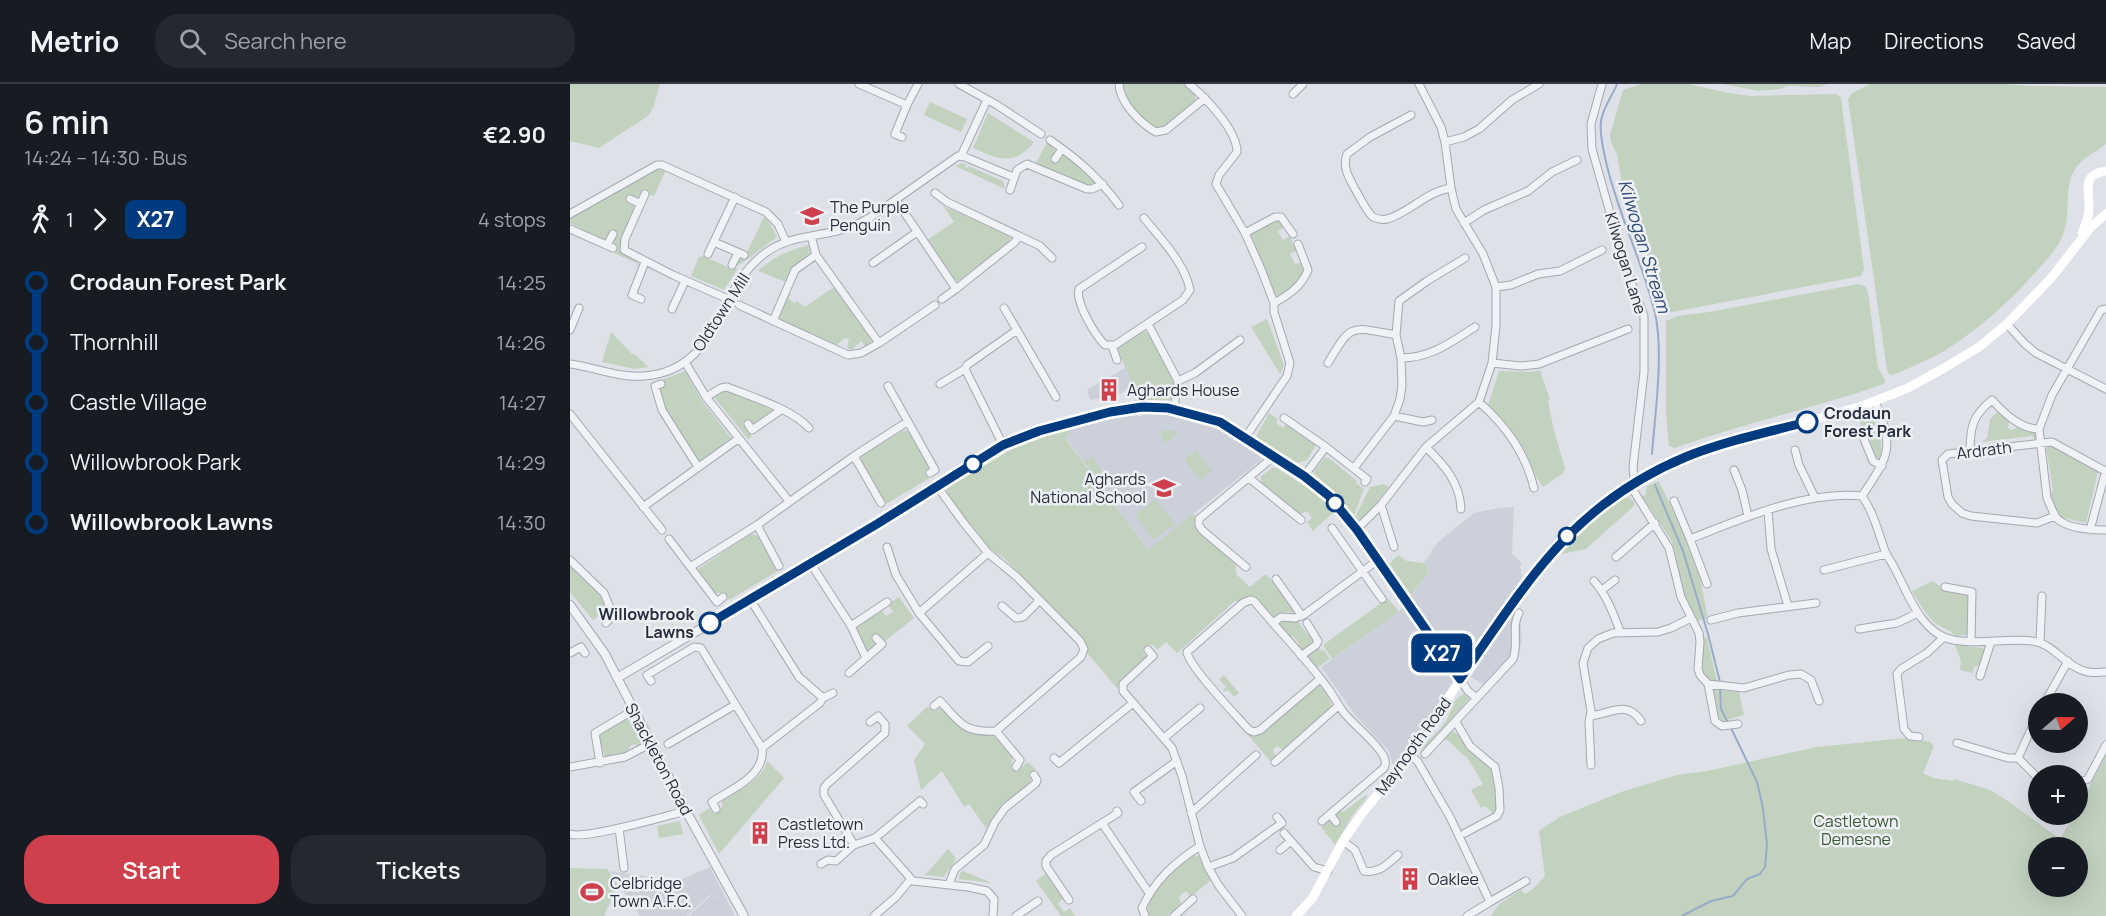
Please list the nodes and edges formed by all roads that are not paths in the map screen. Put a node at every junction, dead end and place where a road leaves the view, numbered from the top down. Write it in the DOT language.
graph roads {
  1 [pos="859,84"];
  2 [pos="918,84"];
  3 [pos="959,84"];
  4 [pos="1119,84"];
  5 [pos="1189,84"];
  6 [pos="1303,84"];
  7 [pos="1419,84"];
  8 [pos="1539,84"];
  9 [pos="1602,84"];
  10 [pos="1293,94"];
  11 [pos="1205,98"];
  12 [pos="987,99"];
  13 [pos="907,105"];
  14 [pos="1412,115"];
  15 [pos="1023,122"];
  16 [pos="1018,130"];
  17 [pos="1041,134"];
  18 [pos="902,137"];
  19 [pos="1050,140"];
  20 [pos="1445,142"];
  21 [pos="1062,149"];
  22 [pos="961,156"];
  23 [pos="1055,159"];
  24 [pos="1577,160"];
  25 [pos="2104,170"];
  26 [pos="1013,177"];
  27 [pos="1103,184"];
  28 [pos="1450,188"];
  29 [pos="1010,190"];
  30 [pos="935,193"];
  31 [pos="645,194"];
  32 [pos="735,198"];
  33 [pos="630,199"];
  34 [pos="896,200"];
  35 [pos="2089,200"];
  36 [pos="641,204"];
  37 [pos="1119,205"];
  38 [pos="2106,213"];
  39 [pos="570,214"];
  40 [pos="1143,218"];
  41 [pos="1464,223"];
  42 [pos="570,229"];
  43 [pos="917,232"];
  44 [pos="1245,233"];
  45 [pos="613,234"];
  46 [pos="1293,234"];
  47 [pos="811,236"];
  48 [pos="1019,236"];
  49 [pos="714,242"];
  50 [pos="786,242"];
  51 [pos="1298,244"];
  52 [pos="1142,247"];
  53 [pos="1602,250"];
  54 [pos="708,254"];
  55 [pos="816,255"];
  56 [pos="1052,258"];
  57 [pos="1465,258"];
  58 [pos="2065,260"];
  59 [pos="645,262"];
  60 [pos="873,263"];
  61 [pos="732,265"];
  62 [pos="685,281"];
  63 [pos="1496,286"];
  64 [pos="956,289"];
  65 [pos="641,299"];
  66 [pos="728,299"];
  67 [pos="942,300"];
  68 [pos="2106,302"];
  69 [pos="1274,303"];
  70 [pos="739,304"];
  71 [pos="935,304"];
  72 [pos="579,308"];
  73 [pos="1004,308"];
  74 [pos="672,309"];
  75 [pos="2103,310"];
  76 [pos="773,321"];
  77 [pos="1148,324"];
  78 [pos="2007,324"];
  79 [pos="1475,327"];
  80 [pos="1628,329"];
  81 [pos="570,330"];
  82 [pos="1017,330"];
  83 [pos="1396,335"];
  84 [pos="1240,340"];
  85 [pos="879,343"];
  86 [pos="1112,346"];
  87 [pos="1401,358"];
  88 [pos="1117,360"];
  89 [pos="685,362"];
  90 [pos="1328,363"];
  91 [pos="1492,363"];
  92 [pos="570,364"];
  93 [pos="2066,368"];
  94 [pos="965,369"];
  95 [pos="1178,381"];
  96 [pos="661,384"];
  97 [pos="940,384"];
  98 [pos="888,386"];
  99 [pos="2106,389"];
  100 [pos="706,397"];
  101 [pos="1056,397"];
  102 [pos="1875,401"];
  103 [pos="1479,402"];
  104 [pos="1174,408"];
  105 [pos="781,410"];
  106 [pos="570,414"];
  107 [pos="1394,416"];
  108 [pos="1284,418"];
  109 [pos="1432,420"];
  110 [pos="907,422"];
  111 [pos="748,424"];
  112 [pos="808,428"];
  113 [pos="2039,429"];
  114 [pos="1245,438"];
  115 [pos="738,439"];
  116 [pos="1864,439"];
  117 [pos="2040,443"];
  118 [pos="1003,445"];
  119 [pos="1326,447"];
  120 [pos="1426,447"];
  121 [pos="1795,450"];
  122 [pos="1970,451"];
  123 [pos="854,456"];
  124 [pos="1273,458"];
  125 [pos="1882,466"];
  126 [pos="698,467"];
  127 [pos="1354,468"];
  128 [pos="1734,470"];
  129 [pos="2106,470"];
  130 [pos="930,473"];
  131 [pos="1304,476"];
  132 [pos="1249,478"];
  133 [pos="1365,482"];
  134 [pos="1633,483"];
  135 [pos="937,486"];
  136 [pos="1534,488"];
  137 [pos="1862,496"];
  138 [pos="1815,498"];
  139 [pos="789,501"];
  140 [pos="1674,501"];
  141 [pos="881,503"];
  142 [pos="1381,505"];
  143 [pos="643,507"];
  144 [pos="1461,509"];
  145 [pos="1768,510"];
  146 [pos="1748,516"];
  147 [pos="2055,516"];
  148 [pos="1301,520"];
  149 [pos="1655,523"];
  150 [pos="757,525"];
  151 [pos="1332,528"];
  152 [pos="662,530"];
  153 [pos="1357,530"];
  154 [pos="2090,530"];
  155 [pos="2106,531"];
  156 [pos="1690,539"];
  157 [pos="669,540"];
  158 [pos="886,547"];
  159 [pos="1394,547"];
  160 [pos="988,553"];
  161 [pos="1886,554"];
  162 [pos="1616,557"];
  163 [pos="570,560"];
  164 [pos="1378,560"];
  165 [pos="811,564"];
  166 [pos="779,566"];
  167 [pos="690,567"];
  168 [pos="1246,567"];
  169 [pos="1824,570"];
  170 [pos="1362,571"];
  171 [pos="1276,579"];
  172 [pos="1615,580"];
  173 [pos="1593,581"];
  174 [pos="1707,584"];
  175 [pos="1945,587"];
  176 [pos="1602,590"];
  177 [pos="2042,596"];
  178 [pos="723,597"];
  179 [pos="750,599"];
  180 [pos="1382,599"];
  181 [pos="1040,600"];
  182 [pos="887,602"];
  183 [pos="1816,603"];
  184 [pos="570,605"];
  185 [pos="1002,606"];
  186 [pos="1788,606"];
  187 [pos="919,613"];
  188 [pos="1519,613"];
  189 [pos="1918,613"];
  190 [pos="1691,618"];
  191 [pos="1304,619"];
  192 [pos="1711,620"];
  193 [pos="606,622"];
  194 [pos="1273,623"];
  195 [pos="851,626"];
  196 [pos="1859,629"];
  197 [pos="1620,631"];
  198 [pos="1944,637"];
  199 [pos="876,638"];
  200 [pos="1971,641"];
  201 [pos="1991,642"];
  202 [pos="2040,642"];
  203 [pos="988,646"];
  204 [pos="1148,651"];
  205 [pos="570,653"];
  206 [pos="585,653"];
  207 [pos="1300,656"];
  208 [pos="866,658"];
  209 [pos="2068,661"];
  210 [pos="2106,672"];
  211 [pos="849,673"];
  212 [pos="1980,676"];
  213 [pos="617,678"];
  214 [pos="1320,679"];
  215 [pos="1460,679"];
  216 [pos="651,681"];
  217 [pos="1708,684"];
  218 [pos="833,693"];
  219 [pos="2050,693"];
  220 [pos="1815,697"];
  221 [pos="823,698"];
  222 [pos="1477,698"];
  223 [pos="1132,703"];
  224 [pos="735,705"];
  225 [pos="934,706"];
  226 [pos="1338,706"];
  227 [pos="1200,708"];
  228 [pos="627,714"];
  229 [pos="1591,716"];
  230 [pos="1641,721"];
  231 [pos="870,722"];
  232 [pos="1456,722"];
  233 [pos="1732,725"];
  234 [pos="996,731"];
  235 [pos="2028,736"];
  236 [pos="1919,737"];
  237 [pos="1164,738"];
  238 [pos="1957,743"];
  239 [pos="668,744"];
  240 [pos="2106,745"];
  241 [pos="646,746"];
  242 [pos="762,748"];
  243 [pos="1410,754"];
  244 [pos="1425,754"];
  245 [pos="1256,755"];
  246 [pos="1054,758"];
  247 [pos="2018,758"];
  248 [pos="1177,761"];
  249 [pos="1275,762"];
  250 [pos="600,763"];
  251 [pos="1591,765"];
  252 [pos="570,767"];
  253 [pos="1016,767"];
  254 [pos="2028,768"];
  255 [pos="1034,775"];
  256 [pos="2088,779"];
  257 [pos="1141,801"];
  258 [pos="923,804"];
  259 [pos="716,809"];
  260 [pos="686,811"];
  261 [pos="1117,811"];
  262 [pos="1191,813"];
  263 [pos="1330,814"];
  264 [pos="1277,817"];
  265 [pos="1322,821"];
  266 [pos="1336,822"];
  267 [pos="1102,823"];
  268 [pos="619,828"];
  269 [pos="1284,833"];
  270 [pos="1465,833"];
  271 [pos="570,834"];
  272 [pos="875,838"];
  273 [pos="1291,841"];
  274 [pos="1343,841"];
  275 [pos="854,845"];
  276 [pos="1200,846"];
  277 [pos="1280,850"];
  278 [pos="1398,855"];
  279 [pos="821,864"];
  280 [pos="1208,867"];
  281 [pos="624,868"];
  282 [pos="1328,871"];
  283 [pos="910,880"];
  284 [pos="1526,881"];
  285 [pos="950,884"];
  286 [pos="1149,892"];
  287 [pos="1193,899"];
  288 [pos="1069,900"];
  289 [pos="1038,901"];
  290 [pos="1490,902"];
  291 [pos="744,916"];
  292 [pos="874,916"];
  293 [pos="993,916"];
  294 [pos="1016,916"];
  295 [pos="1145,916"];
  296 [pos="1174,916"];
  297 [pos="1242,916"];
  298 [pos="1296,916"];
  299 [pos="1467,916"];
  1 -- 13 [label="street"];
  2 -- 13 [label="street"];
  3 -- 12 [label="street"];
  4 -- 11 [label="street"];
  5 -- 11 [label="street"];
  6 -- 10 [label="street"];
  7 -- 20 [label="street"];
  8 -- 20 [label="street"];
  9 -- 134 [label="street, Kilwogan Lane"];
  11 -- 44 [label="street"];
  12 -- 15 [label="street"];
  12 -- 22 [label="street"];
  13 -- 18 [label="street"];
  14 -- 28 [label="street"];
  15 -- 16 [label="street"];
  15 -- 17 [label="street"];
  19 -- 21 [label="street"];
  20 -- 28 [label="street"];
  21 -- 23 [label="street"];
  21 -- 27 [label="street"];
  22 -- 26 [label="street"];
  22 -- 34 [label="street, Oldtown Mill"];
  24 -- 41 [label="street"];
  25 -- 35 [label="main road"];
  26 -- 27 [label="street"];
  26 -- 29 [label="street"];
  27 -- 37 [label="street"];
  28 -- 41 [label="street"];
  30 -- 48 [label="street"];
  31 -- 36 [label="street"];
  32 -- 39 [label="street"];
  32 -- 49 [label="street"];
  32 -- 50 [label="street"];
  33 -- 36 [label="street"];
  34 -- 43 [label="street"];
  34 -- 47 [label="street, Oldtown Mill"];
  35 -- 38 [label="main road"];
  35 -- 58 [label="main road"];
  36 -- 59 [label="street"];
  38 -- 58 [label="main road"];
  40 -- 77 [label="street"];
  41 -- 63 [label="street"];
  42 -- 45 [label="street"];
  43 -- 60 [label="street"];
  43 -- 64 [label="street"];
  44 -- 46 [label="street"];
  44 -- 69 [label="street"];
  47 -- 50 [label="street, Oldtown Mill"];
  47 -- 55 [label="street"];
  48 -- 56 [label="street"];
  48 -- 64 [label="street"];
  49 -- 54 [label="street"];
  49 -- 61 [label="street"];
  50 -- 66 [label="street, Oldtown Mill"];
  51 -- 69 [label="street"];
  52 -- 86 [label="street"];
  53 -- 63 [label="street"];
  55 -- 76 [label="street"];
  55 -- 85 [label="street"];
  57 -- 83 [label="street"];
  58 -- 78 [label="main road, Maynooth Road"];
  59 -- 62 [label="street"];
  59 -- 65 [label="street"];
  62 -- 66 [label="street"];
  62 -- 74 [label="street"];
  63 -- 91 [label="street"];
  64 -- 67 [label="street"];
  66 -- 89 [label="street, Oldtown Mill"];
  68 -- 75 [label="street"];
  69 -- 114 [label="street"];
  70 -- 76 [label="street"];
  71 -- 85 [label="street"];
  72 -- 81 [label="street"];
  73 -- 82 [label="street"];
  75 -- 93 [label="street"];
  76 -- 85 [label="street"];
  77 -- 86 [label="street"];
  77 -- 95 [label="street"];
  78 -- 93 [label="street"];
  78 -- 102 [label="main road, Maynooth Road"];
  79 -- 87 [label="street"];
  80 -- 91 [label="street"];
  82 -- 94 [label="street"];
  82 -- 101 [label="street"];
  83 -- 87 [label="street"];
  83 -- 90 [label="street"];
  84 -- 95 [label="street"];
  86 -- 88 [label="street"];
  87 -- 107 [label="street"];
  89 -- 92 [label="street, Oldtown Mill"];
  89 -- 100 [label="street, Oldtown Mill"];
  91 -- 103 [label="street"];
  93 -- 99 [label="street"];
  93 -- 113 [label="street"];
  94 -- 97 [label="street"];
  94 -- 118 [label="street"];
  95 -- 104 [label="street"];
  96 -- 126 [label="street"];
  98 -- 110 [label="street"];
  100 -- 105 [label="street"];
  100 -- 115 [label="street, Oldtown Mill"];
  102 -- 125 [label="street"];
  102 -- 134 [label="main road, Maynooth Road"];
  103 -- 120 [label="street"];
  103 -- 136 [label="street"];
  104 -- 114 [label="street"];
  104 -- 118 [label="street"];
  105 -- 111 [label="street"];
  105 -- 112 [label="street"];
  106 -- 143 [label="street"];
  107 -- 109 [label="street"];
  107 -- 127 [label="street"];
  108 -- 119 [label="street"];
  110 -- 123 [label="street"];
  110 -- 130 [label="street"];
  113 -- 117 [label="street"];
  113 -- 122 [label="street, Ardrath"];
  114 -- 124 [label="street"];
  115 -- 126 [label="street"];
  115 -- 139 [label="street, Oldtown Mill"];
  116 -- 125 [label="street"];
  117 -- 122 [label="street, Ardrath"];
  117 -- 129 [label="street, Ardrath"];
  117 -- 147 [label="street"];
  118 -- 135 [label="street"];
  119 -- 127 [label="street"];
  119 -- 131 [label="street"];
  120 -- 142 [label="street"];
  120 -- 144 [label="street"];
  121 -- 138 [label="street"];
  122 -- 147 [label="street, Ardrath"];
  123 -- 139 [label="street"];
  123 -- 141 [label="street"];
  124 -- 131 [label="street"];
  124 -- 132 [label="street"];
  125 -- 137 [label="street"];
  126 -- 143 [label="street"];
  127 -- 133 [label="street"];
  128 -- 146 [label="street"];
  129 -- 154 [label="street, Ardrath"];
  131 -- 153 [label="street"];
  132 -- 148 [label="street"];
  132 -- 168 [label="street"];
  134 -- 149 [label="street"];
  134 -- 215 [label="main road, Maynooth Road"];
  135 -- 160 [label="street"];
  135 -- 165 [label="street"];
  137 -- 138 [label="street"];
  137 -- 161 [label="street"];
  138 -- 145 [label="street"];
  139 -- 150 [label="street"];
  140 -- 156 [label="street"];
  142 -- 153 [label="street"];
  142 -- 159 [label="street"];
  143 -- 152 [label="street"];
  145 -- 146 [label="street"];
  145 -- 186 [label="street"];
  146 -- 156 [label="street"];
  147 -- 154 [label="street"];
  149 -- 162 [label="street"];
  149 -- 190 [label="street"];
  150 -- 166 [label="street"];
  150 -- 167 [label="street"];
  151 -- 170 [label="street"];
  153 -- 164 [label="street"];
  154 -- 155 [label="street"];
  156 -- 174 [label="street"];
  157 -- 167 [label="street"];
  158 -- 187 [label="street"];
  160 -- 181 [label="street"];
  160 -- 187 [label="street"];
  161 -- 169 [label="street"];
  161 -- 189 [label="street"];
  163 -- 193 [label="street"];
  164 -- 170 [label="street"];
  164 -- 215 [label="street"];
  165 -- 179 [label="street"];
  165 -- 195 [label="street"];
  167 -- 178 [label="street"];
  170 -- 180 [label="street"];
  170 -- 191 [label="street"];
  171 -- 191 [label="street"];
  172 -- 176 [label="street"];
  173 -- 176 [label="street"];
  175 -- 200 [label="street"];
  176 -- 197 [label="street"];
  177 -- 202 [label="street"];
  179 -- 213 [label="street"];
  179 -- 221 [label="street"];
  181 -- 185 [label="street"];
  181 -- 234 [label="street"];
  182 -- 195 [label="street"];
  183 -- 186 [label="street"];
  184 -- 213 [label="street, Shackleton Road"];
  186 -- 192 [label="street"];
  187 -- 203 [label="street"];
  188 -- 222 [label="street"];
  189 -- 196 [label="street"];
  189 -- 198 [label="street"];
  190 -- 197 [label="street"];
  190 -- 217 [label="street"];
  191 -- 194 [label="street"];
  191 -- 207 [label="street"];
  194 -- 207 [label="street"];
  194 -- 214 [label="street"];
  195 -- 208 [label="street"];
  197 -- 229 [label="street"];
  198 -- 200 [label="street"];
  198 -- 236 [label="street"];
  199 -- 208 [label="street"];
  200 -- 201 [label="street"];
  201 -- 202 [label="street"];
  201 -- 212 [label="street"];
  202 -- 209 [label="street"];
  204 -- 223 [label="street"];
  205 -- 206 [label="street"];
  207 -- 214 [label="street"];
  208 -- 211 [label="street"];
  209 -- 210 [label="street"];
  209 -- 219 [label="street"];
  213 -- 260 [label="street, Shackleton Road"];
  214 -- 226 [label="street"];
  215 -- 222 [label="street"];
  215 -- 243 [label="main road, Maynooth Road"];
  216 -- 224 [label="street"];
  217 -- 220 [label="street"];
  217 -- 233 [label="street"];
  218 -- 221 [label="street"];
  221 -- 242 [label="street"];
  222 -- 232 [label="street"];
  223 -- 237 [label="street"];
  223 -- 246 [label="street"];
  224 -- 239 [label="street"];
  224 -- 242 [label="street"];
  225 -- 234 [label="street"];
  226 -- 249 [label="street"];
  226 -- 263 [label="street"];
  227 -- 237 [label="street"];
  228 -- 250 [label="street"];
  229 -- 230 [label="street"];
  229 -- 251 [label="street"];
  231 -- 275 [label="street"];
  232 -- 244 [label="street"];
  232 -- 270 [label="street"];
  234 -- 253 [label="street"];
  235 -- 247 [label="street"];
  237 -- 248 [label="street"];
  238 -- 247 [label="street"];
  240 -- 256 [label="street"];
  241 -- 250 [label="street"];
  242 -- 259 [label="street"];
  243 -- 274 [label="main road, Maynooth Road"];
  243 -- 290 [label="street"];
  245 -- 262 [label="street"];
  247 -- 254 [label="street"];
  248 -- 257 [label="street"];
  248 -- 262 [label="street"];
  250 -- 252 [label="street"];
  255 -- 285 [label="street"];
  258 -- 272 [label="street"];
  260 -- 268 [label="street"];
  260 -- 291 [label="street, Shackleton Road"];
  261 -- 267 [label="street"];
  262 -- 276 [label="street"];
  263 -- 265 [label="street"];
  263 -- 266 [label="street"];
  264 -- 280 [label="street"];
  267 -- 286 [label="street"];
  267 -- 288 [label="street"];
  268 -- 271 [label="street"];
  268 -- 281 [label="street"];
  269 -- 273 [label="street"];
  272 -- 275 [label="street"];
  272 -- 283 [label="street"];
  273 -- 277 [label="street"];
  273 -- 282 [label="street"];
  274 -- 278 [label="street"];
  274 -- 282 [label="main road, Maynooth Road"];
  275 -- 279 [label="street"];
  276 -- 280 [label="street"];
  276 -- 286 [label="street"];
  280 -- 297 [label="street"];
  282 -- 298 [label="main road, Maynooth Road"];
  283 -- 285 [label="street"];
  283 -- 292 [label="street"];
  284 -- 290 [label="street"];
  285 -- 293 [label="street"];
  286 -- 295 [label="street"];
  287 -- 296 [label="street"];
  289 -- 294 [label="street"];
  290 -- 299 [label="street"];
}
